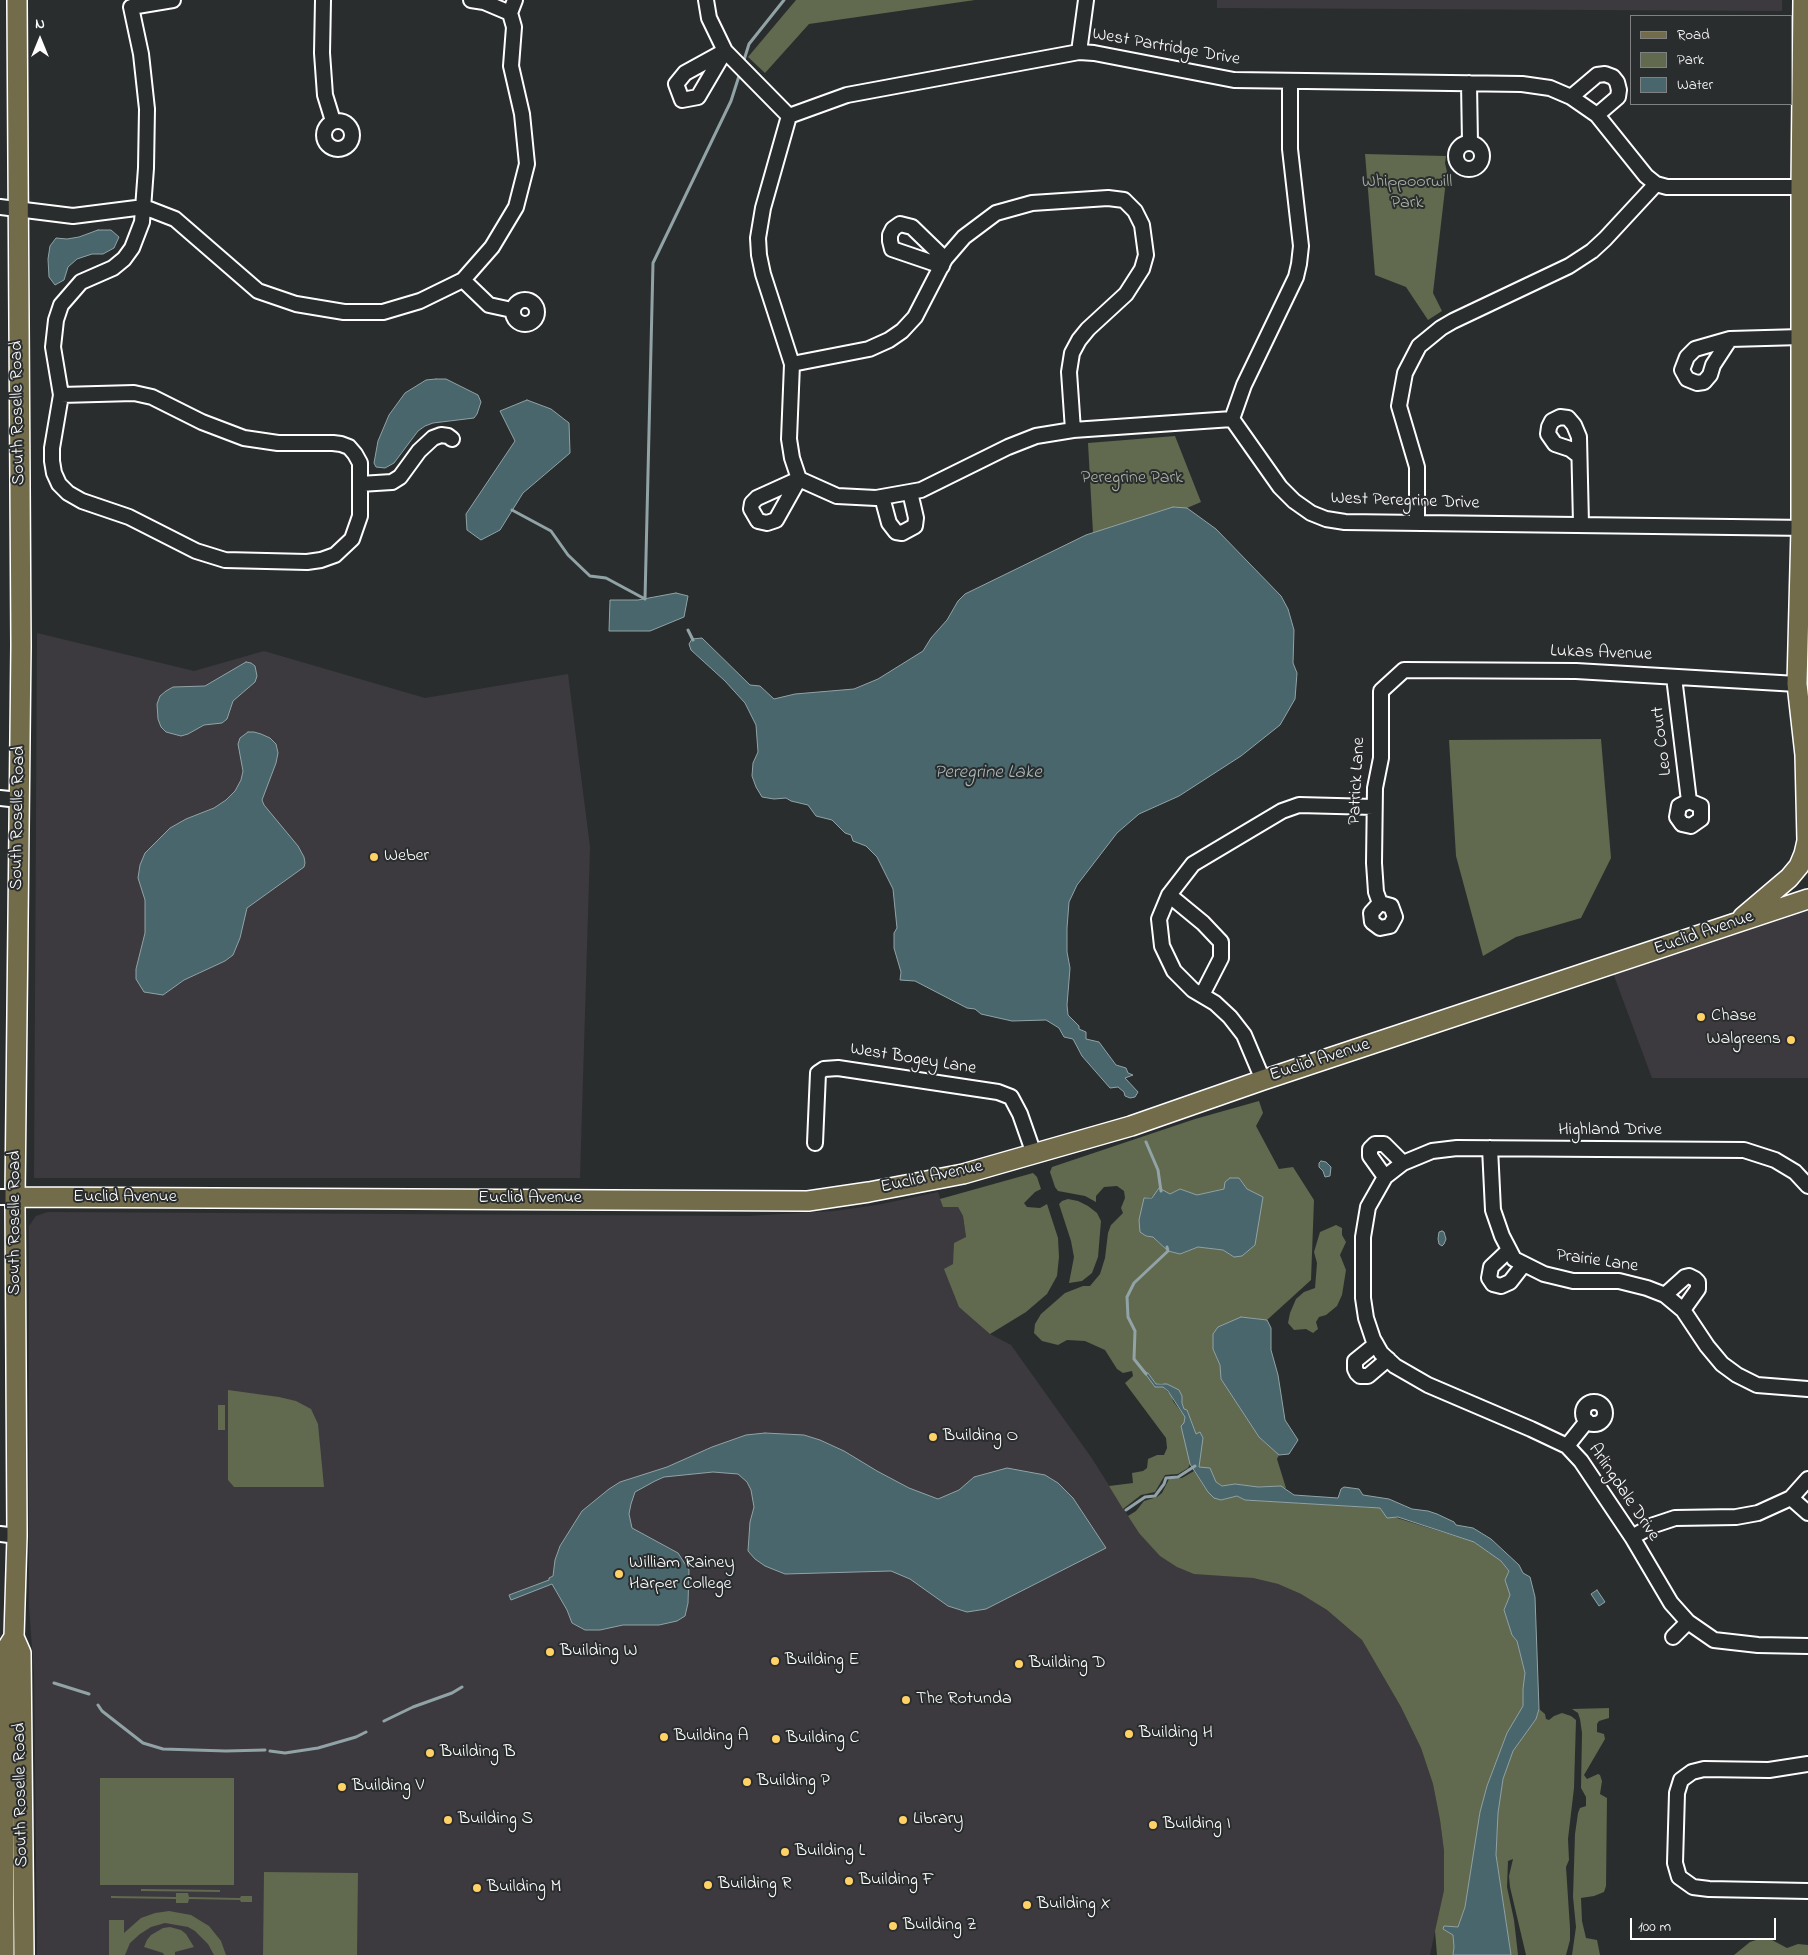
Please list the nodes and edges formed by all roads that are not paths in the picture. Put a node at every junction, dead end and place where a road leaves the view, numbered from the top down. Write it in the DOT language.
graph roads {
  1 [pos="18,0"];
  2 [pos="173,0"];
  3 [pos="324,0"];
  4 [pos="471,0"];
  5 [pos="706,0"];
  6 [pos="1086,0"];
  7 [pos="1803,0"];
  8 [pos="513,6"];
  9 [pos="1079,52"];
  10 [pos="1290,82"];
  11 [pos="1468,83"];
  12 [pos="1571,97"];
  13 [pos="1597,115"];
  14 [pos="789,116"];
  15 [pos="333,121"];
  16 [pos="1470,143"];
  17 [pos="1656,184"];
  18 [pos="1801,187"];
  19 [pos="144,207"];
  20 [pos="9,208"];
  21 [pos="463,280"];
  22 [pos="512,310"];
  23 [pos="1801,337"];
  24 [pos="1730,339"];
  25 [pos="792,364"];
  26 [pos="61,395"];
  27 [pos="1232,419"];
  28 [pos="1073,430"];
  29 [pos="452,438"];
  30 [pos="1579,456"];
  31 [pos="360,484"];
  32 [pos="910,492"];
  33 [pos="882,497"];
  34 [pos="1417,522"];
  35 [pos="1581,524"];
  36 [pos="1805,528"];
  37 [pos="1404,670"];
  38 [pos="1674,677"];
  39 [pos="1797,684"];
  40 [pos="1806,759"];
  41 [pos="5,799"];
  42 [pos="1689,801"];
  43 [pos="1374,807"];
  44 [pos="1169,894"];
  45 [pos="1808,899"];
  46 [pos="1380,904"];
  47 [pos="1735,923"];
  48 [pos="1202,995"];
  49 [pos="1263,1080"];
  50 [pos="815,1143"];
  51 [pos="1490,1148"];
  52 [pos="1034,1154"];
  53 [pos="1403,1163"];
  54 [pos="1385,1177"];
  55 [pos="1808,1186"];
  56 [pos="7,1197"];
  57 [pos="1509,1250"];
  58 [pos="1524,1264"];
  59 [pos="1665,1295"];
  60 [pos="1683,1310"];
  61 [pos="1376,1344"];
  62 [pos="1388,1360"];
  63 [pos="1808,1389"];
  64 [pos="1587,1421"];
  65 [pos="1567,1446"];
  66 [pos="1808,1481"];
  67 [pos="1791,1498"];
  68 [pos="1808,1513"];
  69 [pos="9,1535"];
  70 [pos="1632,1537"];
  71 [pos="1688,1622"];
  72 [pos="1674,1637"];
  73 [pos="7,1639"];
  74 [pos="1808,1646"];
  75 [pos="1808,1764"];
  76 [pos="1808,1891"];
  77 [pos="4,1955"];
  78 [pos="24,1955"];
  1 -- 20 [label="main road, South Roselle Road"];
  2 -- 19 [label="street"];
  3 -- 15 [label="street"];
  4 -- 8 [label="street"];
  5 -- 14 [label="street"];
  6 -- 9 [label="street"];
  7 -- 18 [label="main road"];
  8 -- 21 [label="street"];
  9 -- 10 [label="street, West Partridge Drive"];
  9 -- 14 [label="street, West Partridge Drive"];
  10 -- 11 [label="street, West Partridge Drive"];
  10 -- 27 [label="street"];
  11 -- 12 [label="street, West Partridge Drive"];
  11 -- 16 [label="street"];
  12 -- 13 [label="street, West Partridge Drive"];
  12 -- 13 [label="street"];
  13 -- 17 [label="street, West Partridge Drive"];
  14 -- 25 [label="street"];
  17 -- 18 [label="street"];
  17 -- 34 [label="street"];
  18 -- 23 [label="main road"];
  19 -- 20 [label="street"];
  19 -- 21 [label="street"];
  19 -- 26 [label="street"];
  20 -- 41 [label="main road, South Roselle Road"];
  21 -- 22 [label="street"];
  23 -- 24 [label="street"];
  23 -- 36 [label="main road"];
  25 -- 28 [label="street"];
  25 -- 33 [label="street"];
  26 -- 31 [label="street"];
  26 -- 31 [label="street"];
  27 -- 28 [label="street"];
  27 -- 34 [label="street, West Peregrine Drive"];
  28 -- 32 [label="street"];
  29 -- 31 [label="street"];
  30 -- 35 [label="street"];
  32 -- 33 [label="street"];
  32 -- 33 [label="street"];
  34 -- 35 [label="street, West Peregrine Drive"];
  35 -- 36 [label="street, West Peregrine Drive"];
  36 -- 39 [label="main road"];
  37 -- 38 [label="street, Lukas Avenue"];
  37 -- 43 [label="street, Patrick Lane"];
  38 -- 39 [label="street, Lukas Avenue"];
  38 -- 42 [label="street, Leo Court"];
  39 -- 40 [label="main road"];
  40 -- 47 [label="main road"];
  41 -- 56 [label="main road, South Roselle Road"];
  43 -- 44 [label="street"];
  43 -- 46 [label="street, Patrick Lane"];
  44 -- 48 [label="street"];
  44 -- 48 [label="street"];
  45 -- 47 [label="main road, Euclid Avenue"];
  47 -- 49 [label="main road, Euclid Avenue"];
  48 -- 49 [label="street"];
  49 -- 52 [label="main road, Euclid Avenue"];
  50 -- 52 [label="street, West Bogey Lane"];
  51 -- 53 [label="street, Highland Drive"];
  51 -- 55 [label="street, Highland Drive"];
  51 -- 57 [label="street, Prairie Lane"];
  52 -- 56 [label="main road, Euclid Avenue"];
  53 -- 54 [label="street, Highland Drive"];
  53 -- 54 [label="street"];
  54 -- 61 [label="street, Arlingdale Drive"];
  56 -- 69 [label="main road, South Roselle Road"];
  57 -- 58 [label="street, Prairie Lane"];
  57 -- 58 [label="street"];
  58 -- 59 [label="street, Prairie Lane"];
  59 -- 60 [label="street, Prairie Lane"];
  59 -- 60 [label="street"];
  60 -- 63 [label="street, Prairie Lane"];
  61 -- 62 [label="street, Arlingdale Drive"];
  61 -- 62 [label="street"];
  62 -- 65 [label="street, Arlingdale Drive"];
  64 -- 65 [label="street"];
  65 -- 70 [label="street, Arlingdale Drive"];
  66 -- 67 [label="street"];
  67 -- 68 [label="street"];
  67 -- 70 [label="street"];
  69 -- 73 [label="main road, South Roselle Road"];
  70 -- 71 [label="street, Arlingdale Drive"];
  71 -- 72 [label="street"];
  71 -- 74 [label="street, Arlingdale Drive"];
  73 -- 77 [label="main road, South Roselle Road"];
  73 -- 78 [label="main road, South Roselle Road"];
  75 -- 76 [label="street"];
}
